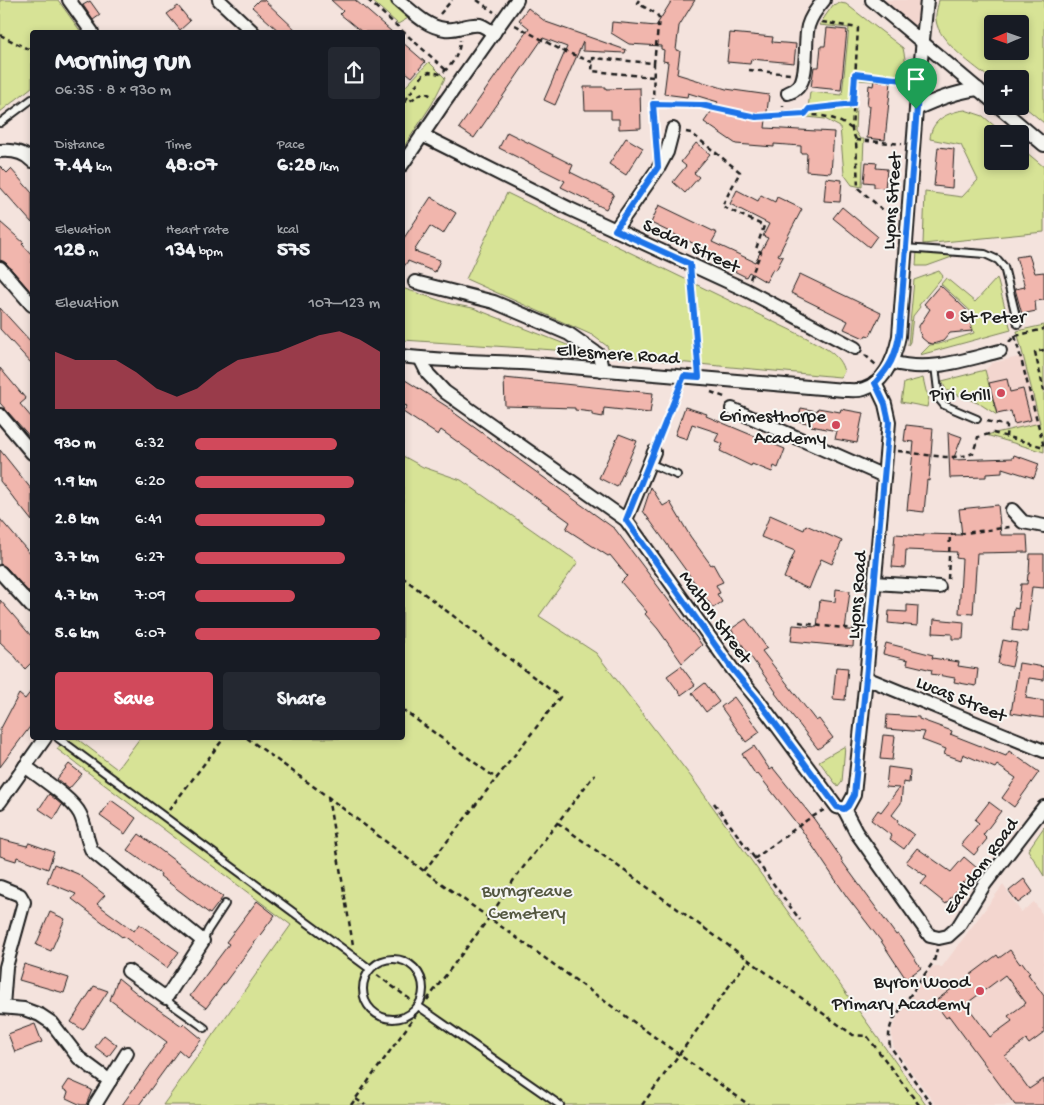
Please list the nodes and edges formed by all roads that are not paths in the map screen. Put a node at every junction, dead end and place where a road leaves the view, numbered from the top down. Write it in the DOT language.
graph roads {
  1 [pos="69,0"];
  2 [pos="218,0"];
  3 [pos="398,0"];
  4 [pos="517,0"];
  5 [pos="824,0"];
  6 [pos="872,0"];
  7 [pos="927,0"];
  8 [pos="91,30"];
  9 [pos="251,30"];
  10 [pos="494,33"];
  11 [pos="923,42"];
  12 [pos="978,89"];
  13 [pos="788,94"];
  14 [pos="984,94"];
  15 [pos="30,100"];
  16 [pos="916,109"];
  17 [pos="1009,115"];
  18 [pos="0,123"];
  19 [pos="673,129"];
  20 [pos="422,135"];
  21 [pos="1044,145"];
  22 [pos="0,151"];
  23 [pos="30,160"];
  24 [pos="405,160"];
  25 [pos="615,230"];
  26 [pos="905,248"];
  27 [pos="1,272"];
  28 [pos="415,282"];
  29 [pos="30,302"];
  30 [pos="1018,324"];
  31 [pos="855,348"];
  32 [pos="1000,351"];
  33 [pos="405,356"];
  34 [pos="420,358"];
  35 [pos="935,366"];
  36 [pos="888,367"];
  37 [pos="602,370"];
  38 [pos="875,383"];
  39 [pos="732,409"];
  40 [pos="0,415"];
  41 [pos="977,419"];
  42 [pos="30,450"];
  43 [pos="652,458"];
  44 [pos="677,475"];
  45 [pos="884,476"];
  46 [pos="1012,510"];
  47 [pos="626,520"];
  48 [pos="1044,526"];
  49 [pos="1,574"];
  50 [pos="874,584"];
  51 [pos="940,587"];
  52 [pos="30,605"];
  53 [pos="866,678"];
  54 [pos="44,740"];
  55 [pos="61,740"];
  56 [pos="1044,751"];
  57 [pos="25,766"];
  58 [pos="0,802"];
  59 [pos="839,806"];
  60 [pos="1044,807"];
  61 [pos="0,887"];
  62 [pos="225,904"];
  63 [pos="939,938"];
  64 [pos="203,942"];
  65 [pos="370,969"];
  66 [pos="128,971"];
  67 [pos="166,998"];
  68 [pos="2,1006"];
  69 [pos="420,1007"];
  70 [pos="205,1028"];
  71 [pos="127,1053"];
  72 [pos="110,1080"];
  73 [pos="95,1105"];
  74 [pos="560,1105"];
  1 -- 8 [label="street"];
  2 -- 9 [label="street"];
  3 -- 10 [label="street"];
  4 -- 10 [label="street"];
  5 -- 13 [label="street"];
  6 -- 11 [label="street"];
  7 -- 11 [label="street, Lyons Street"];
  10 -- 20 [label="street"];
  11 -- 12 [label="street"];
  11 -- 16 [label="street, Lyons Street"];
  12 -- 14 [label="street"];
  12 -- 16 [label="street"];
  15 -- 18 [label="lane"];
  16 -- 26 [label="street, Lyons Street"];
  17 -- 21 [label="street"];
  19 -- 25 [label="street"];
  20 -- 24 [label="street"];
  20 -- 25 [label="street, Sedan Street"];
  22 -- 23 [label="street"];
  25 -- 31 [label="street, Sedan Street"];
  26 -- 30 [label="lane"];
  26 -- 36 [label="street, Lyons Street"];
  27 -- 29 [label="street"];
  28 -- 37 [label="street"];
  32 -- 35 [label="street"];
  33 -- 34 [label="street, Ellesmere Road"];
  34 -- 37 [label="street, Ellesmere Road"];
  34 -- 47 [label="street, Malton Street"];
  35 -- 36 [label="street"];
  35 -- 41 [label="lane"];
  36 -- 38 [label="street"];
  37 -- 38 [label="street, Ellesmere Road"];
  38 -- 45 [label="street, Lyons Road"];
  39 -- 45 [label="street"];
  40 -- 42 [label="street"];
  43 -- 44 [label="lane"];
  43 -- 47 [label="street"];
  45 -- 50 [label="street, Lyons Road"];
  46 -- 48 [label="street"];
  47 -- 59 [label="street, Malton Street"];
  49 -- 52 [label="street"];
  50 -- 51 [label="street"];
  50 -- 53 [label="street, Lyons Road"];
  53 -- 56 [label="street, Lucas Street"];
  53 -- 59 [label="street, Lyons Road"];
  54 -- 57 [label="street"];
  55 -- 65 [label="lane"];
  57 -- 58 [label="street"];
  57 -- 64 [label="street"];
  59 -- 63 [label="street, Malton Street"];
  60 -- 63 [label="street, Earldom Road"];
  61 -- 68 [label="street"];
  62 -- 64 [label="lane"];
  64 -- 67 [label="street"];
  65 -- 69 [label="lane"];
  65 -- 69 [label="lane"];
  66 -- 67 [label="street"];
  67 -- 70 [label="lane"];
  68 -- 72 [label="street"];
  69 -- 74 [label="lane"];
  71 -- 72 [label="street"];
  72 -- 73 [label="street"];
}
